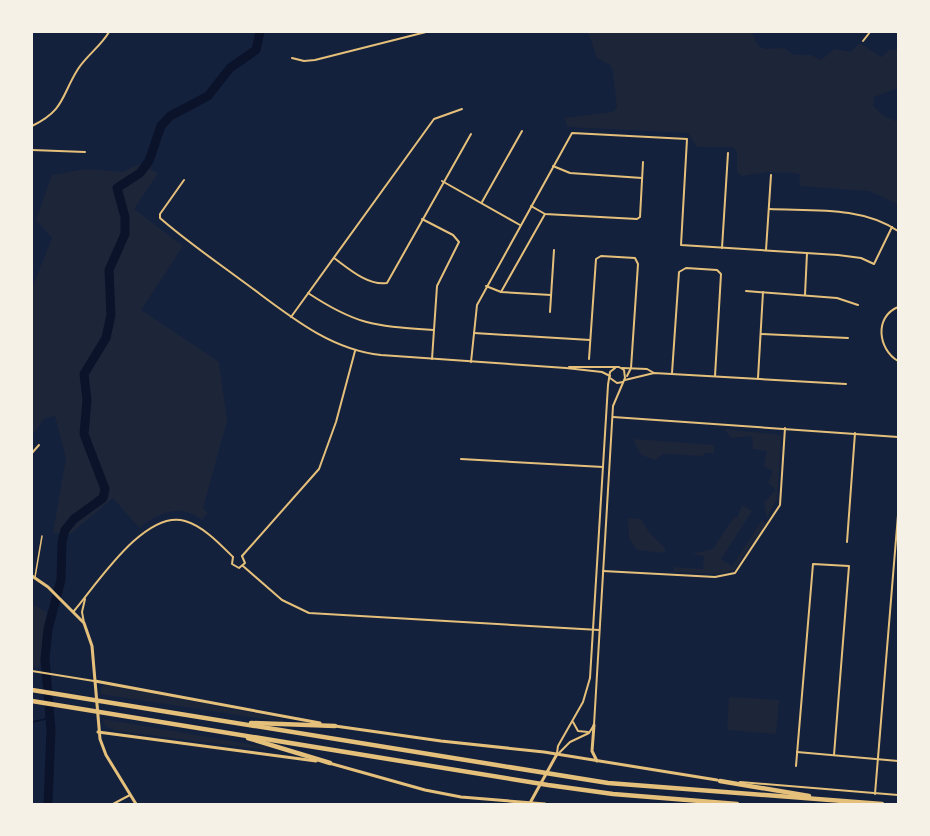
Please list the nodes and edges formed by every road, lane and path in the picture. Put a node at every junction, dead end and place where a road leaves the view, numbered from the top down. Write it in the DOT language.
graph roads {
  1 [pos="109,32"];
  2 [pos="426,32"];
  3 [pos="870,32"];
  4 [pos="863,41"];
  5 [pos="292,58"];
  6 [pos="462,109"];
  7 [pos="32,126"];
  8 [pos="522,131"];
  9 [pos="471,134"];
  10 [pos="32,150"];
  11 [pos="85,152"];
  12 [pos="728,153"];
  13 [pos="643,162"];
  14 [pos="553,165"];
  15 [pos="771,175"];
  16 [pos="642,178"];
  17 [pos="184,180"];
  18 [pos="442,181"];
  19 [pos="482,202"];
  20 [pos="531,206"];
  21 [pos="769,209"];
  22 [pos="545,214"];
  23 [pos="422,219"];
  24 [pos="520,225"];
  25 [pos="892,227"];
  26 [pos="898,231"];
  27 [pos="722,248"];
  28 [pos="554,250"];
  29 [pos="766,251"];
  30 [pos="807,253"];
  31 [pos="334,258"];
  32 [pos="486,286"];
  33 [pos="746,291"];
  34 [pos="501,292"];
  35 [pos="763,292"];
  36 [pos="308,293"];
  37 [pos="551,295"];
  38 [pos="805,295"];
  39 [pos="858,305"];
  40 [pos="898,307"];
  41 [pos="550,312"];
  42 [pos="291,316"];
  43 [pos="434,330"];
  44 [pos="474,333"];
  45 [pos="761,334"];
  46 [pos="848,338"];
  47 [pos="590,339"];
  48 [pos="355,351"];
  49 [pos="432,359"];
  50 [pos="589,359"];
  51 [pos="898,361"];
  52 [pos="471,362"];
  53 [pos="566,368"];
  54 [pos="615,368"];
  55 [pos="621,368"];
  56 [pos="631,368"];
  57 [pos="654,373"];
  58 [pos="672,373"];
  59 [pos="715,376"];
  60 [pos="610,377"];
  61 [pos="758,378"];
  62 [pos="624,379"];
  63 [pos="846,384"];
  64 [pos="613,417"];
  65 [pos="785,428"];
  66 [pos="855,433"];
  67 [pos="898,437"];
  68 [pos="39,445"];
  69 [pos="32,453"];
  70 [pos="461,459"];
  71 [pos="603,467"];
  72 [pos="898,515"];
  73 [pos="42,536"];
  74 [pos="847,542"];
  75 [pos="242,556"];
  76 [pos="233,557"];
  77 [pos="243,566"];
  78 [pos="603,571"];
  79 [pos="33,577"];
  80 [pos="86,598"];
  81 [pos="74,611"];
  82 [pos="84,623"];
  83 [pos="593,630"];
  84 [pos="599,630"];
  85 [pos="33,671"];
  86 [pos="95,681"];
  87 [pos="32,690"];
  88 [pos="32,701"];
  89 [pos="573,720"];
  90 [pos="242,724"];
  91 [pos="594,725"];
  92 [pos="335,726"];
  93 [pos="591,730"];
  94 [pos="98,732"];
  95 [pos="240,734"];
  96 [pos="797,752"];
  97 [pos="557,754"];
  98 [pos="834,755"];
  99 [pos="878,759"];
  100 [pos="898,761"];
  101 [pos="598,762"];
  102 [pos="330,763"];
  103 [pos="796,766"];
  104 [pos="718,781"];
  105 [pos="875,794"];
  106 [pos="130,795"];
  107 [pos="898,795"];
  108 [pos="817,799"];
  109 [pos="508,803"];
  110 [pos="113,804"];
  111 [pos="135,804"];
  112 [pos="530,804"];
  113 [pos="545,804"];
  114 [pos="737,804"];
  115 [pos="882,804"];
  1 -- 7 [label="street"];
  2 -- 5 [label="street"];
  3 -- 4 [label="street"];
  6 -- 31 [label="street"];
  8 -- 19 [label="street"];
  9 -- 18 [label="street"];
  10 -- 11 [label="street"];
  12 -- 27 [label="street"];
  13 -- 16 [label="street"];
  14 -- 16 [label="street"];
  14 -- 20 [label="street"];
  14 -- 27 [label="street"];
  15 -- 21 [label="street"];
  16 -- 22 [label="street"];
  17 -- 42 [label="street"];
  18 -- 19 [label="street"];
  18 -- 23 [label="street"];
  19 -- 24 [label="street"];
  20 -- 22 [label="street"];
  20 -- 24 [label="street"];
  21 -- 25 [label="street"];
  21 -- 29 [label="street"];
  22 -- 34 [label="street"];
  23 -- 31 [label="street"];
  23 -- 43 [label="street"];
  24 -- 32 [label="street"];
  25 -- 26 [label="street"];
  25 -- 30 [label="street"];
  27 -- 29 [label="street"];
  28 -- 37 [label="street"];
  29 -- 30 [label="street"];
  30 -- 38 [label="street"];
  31 -- 36 [label="street"];
  32 -- 34 [label="street"];
  32 -- 44 [label="street"];
  33 -- 35 [label="street"];
  34 -- 37 [label="street"];
  35 -- 38 [label="street"];
  35 -- 45 [label="street"];
  36 -- 42 [label="street"];
  36 -- 43 [label="street"];
  37 -- 41 [label="street"];
  38 -- 39 [label="street"];
  40 -- 51 [label="street"];
  42 -- 48 [label="street"];
  43 -- 49 [label="street"];
  44 -- 47 [label="street"];
  44 -- 52 [label="street"];
  45 -- 46 [label="street"];
  45 -- 61 [label="street"];
  47 -- 50 [label="street"];
  47 -- 56 [label="street"];
  48 -- 49 [label="street"];
  48 -- 75 [label="street"];
  49 -- 52 [label="street"];
  52 -- 53 [label="street"];
  53 -- 54 [label="street"];
  53 -- 60 [label="street"];
  54 -- 55 [label="street"];
  54 -- 60 [label="street"];
  55 -- 56 [label="street"];
  55 -- 62 [label="street"];
  56 -- 57 [label="street"];
  56 -- 62 [label="street"];
  57 -- 58 [label="street"];
  57 -- 62 [label="street"];
  58 -- 59 [label="street"];
  58 -- 59 [label="street"];
  59 -- 61 [label="street"];
  60 -- 62 [label="street"];
  60 -- 71 [label="street"];
  61 -- 63 [label="street"];
  62 -- 64 [label="street"];
  64 -- 65 [label="street"];
  64 -- 78 [label="street"];
  65 -- 66 [label="street"];
  65 -- 78 [label="street"];
  66 -- 67 [label="street"];
  66 -- 74 [label="street"];
  68 -- 69 [label="street"];
  70 -- 71 [label="street"];
  71 -- 83 [label="street"];
  72 -- 99 [label="street"];
  73 -- 79 [label="lane"];
  75 -- 76 [label="street"];
  75 -- 77 [label="street"];
  76 -- 77 [label="street"];
  76 -- 80 [label="street"];
  77 -- 83 [label="street"];
  78 -- 84 [label="street"];
  79 -- 81 [label="street"];
  80 -- 81 [label="street"];
  80 -- 82 [label="street"];
  81 -- 82 [label="street"];
  82 -- 86 [label="street"];
  83 -- 84 [label="street"];
  83 -- 89 [label="street"];
  84 -- 91 [label="street"];
  85 -- 86 [label="street"];
  86 -- 92 [label="street"];
  86 -- 94 [label="street"];
  87 -- 90 [label="highway"];
  88 -- 95 [label="highway"];
  89 -- 93 [label="street"];
  89 -- 97 [label="street"];
  90 -- 92 [label="highway"];
  90 -- 108 [label="highway"];
  91 -- 93 [label="street"];
  91 -- 101 [label="street"];
  92 -- 97 [label="street"];
  93 -- 97 [label="street"];
  94 -- 102 [label="street"];
  94 -- 106 [label="street"];
  95 -- 102 [label="highway"];
  95 -- 114 [label="highway"];
  96 -- 98 [label="street"];
  96 -- 98 [label="street"];
  96 -- 103 [label="street"];
  97 -- 101 [label="street"];
  97 -- 112 [label="street"];
  98 -- 99 [label="street"];
  99 -- 100 [label="street"];
  99 -- 105 [label="street"];
  101 -- 104 [label="street"];
  102 -- 109 [label="street"];
  104 -- 105 [label="street"];
  104 -- 108 [label="highway"];
  105 -- 107 [label="street"];
  106 -- 110 [label="street"];
  106 -- 111 [label="street"];
  108 -- 115 [label="highway"];
  109 -- 112 [label="street"];
  112 -- 113 [label="street"];
}
